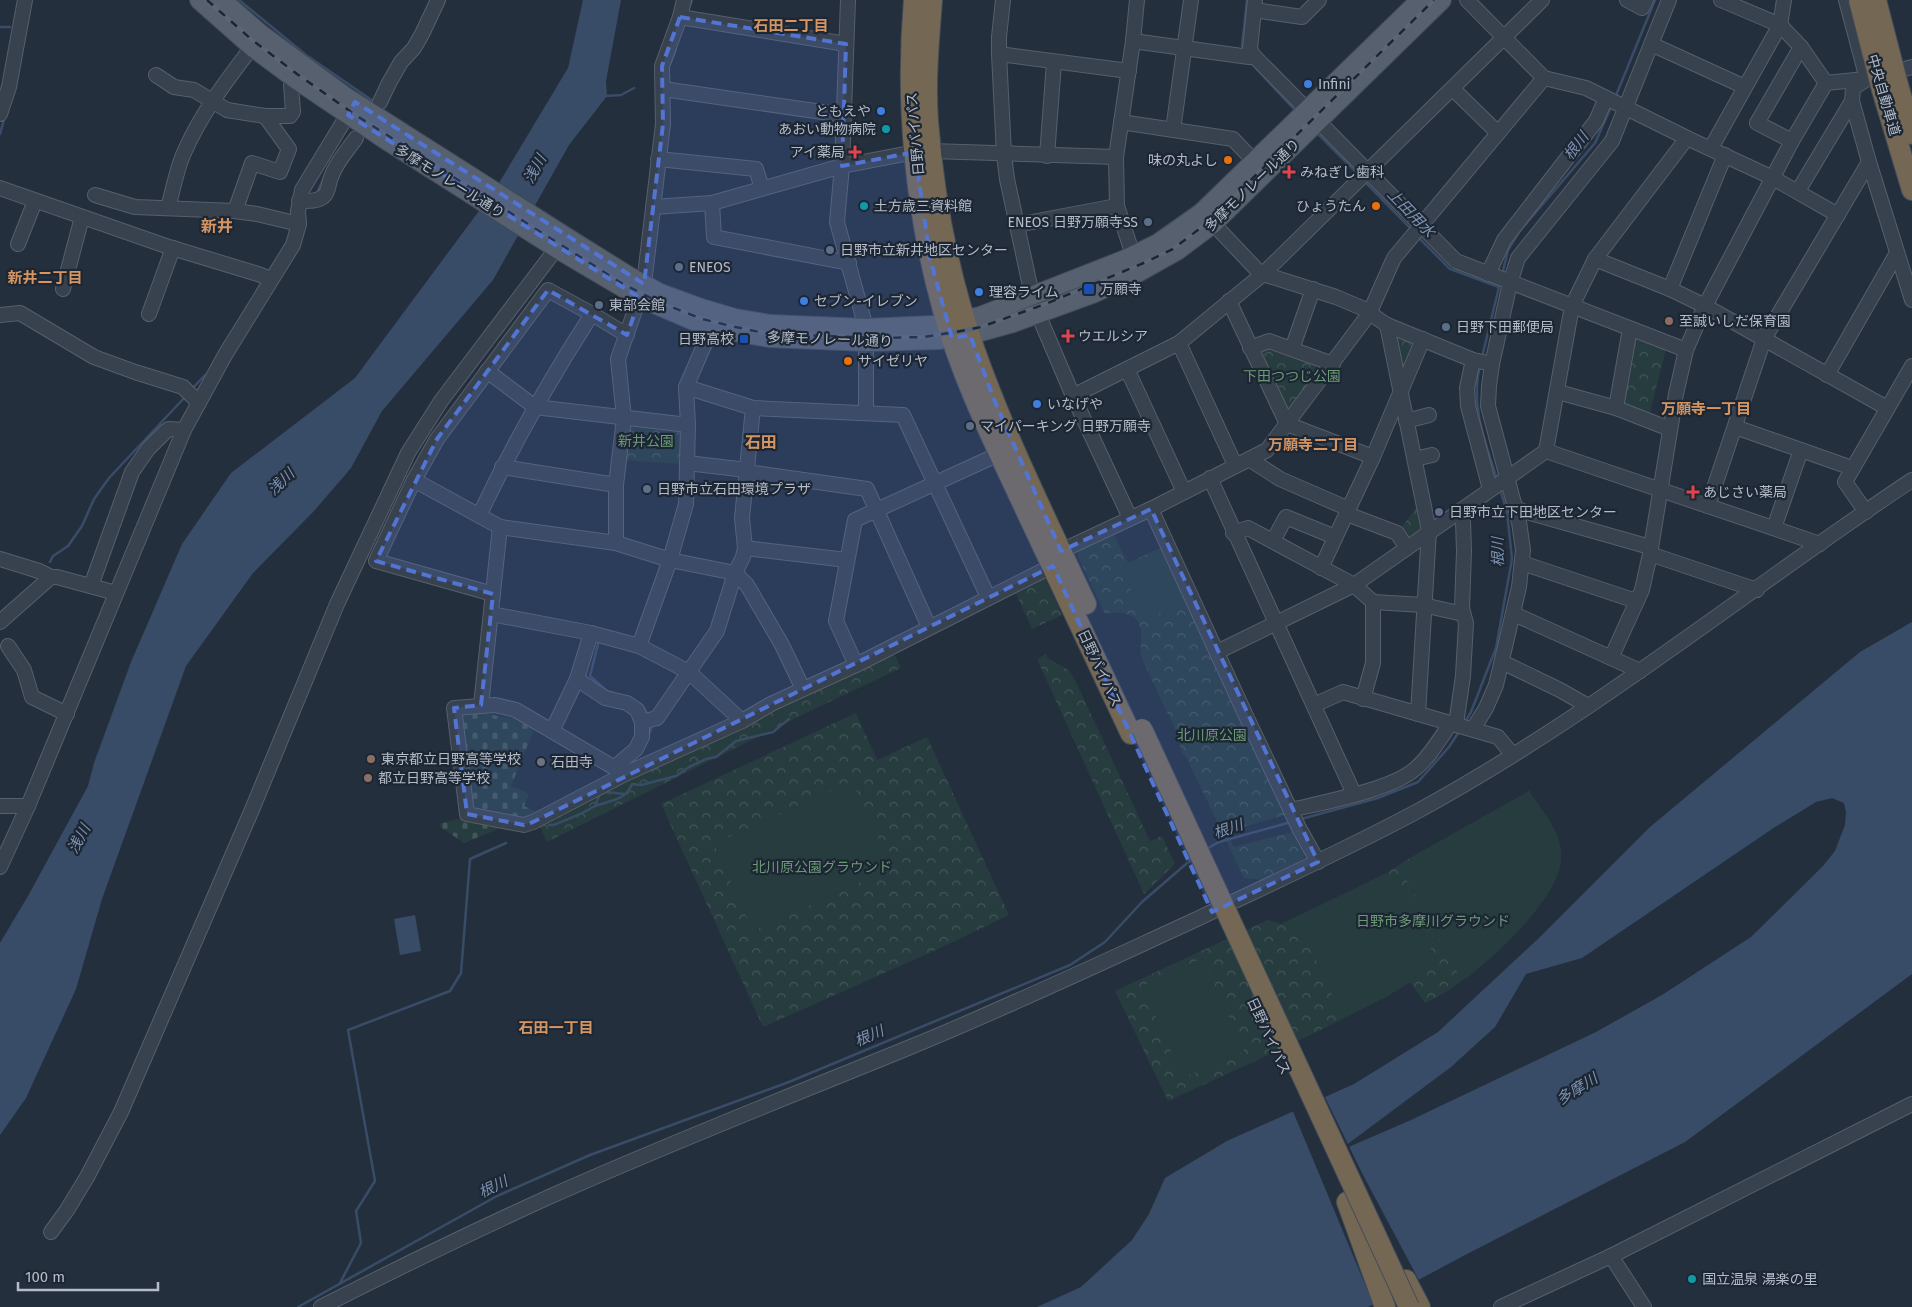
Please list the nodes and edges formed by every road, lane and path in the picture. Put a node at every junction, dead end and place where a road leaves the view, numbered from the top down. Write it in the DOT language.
graph roads {
  1 [pos="25,0"];
  2 [pos="199,0"];
  3 [pos="222,0"];
  4 [pos="438,0"];
  5 [pos="684,0"];
  6 [pos="848,0"];
  7 [pos="914,0"];
  8 [pos="932,0"];
  9 [pos="1003,0"];
  10 [pos="1137,0"];
  11 [pos="1191,0"];
  12 [pos="1319,0"];
  13 [pos="1420,0"];
  14 [pos="1442,0"];
  15 [pos="1468,0"];
  16 [pos="1542,0"];
  17 [pos="1627,0"];
  18 [pos="1646,0"];
  19 [pos="1669,0"];
  20 [pos="1721,0"];
  21 [pos="1784,0"];
  22 [pos="1846,0"];
  23 [pos="1858,0"];
  24 [pos="1876,0"];
  25 [pos="1254,5"];
  26 [pos="684,18"];
  27 [pos="1780,25"];
  28 [pos="1505,38"];
  29 [pos="1133,41"];
  30 [pos="846,44"];
  31 [pos="1651,44"];
  32 [pos="252,47"];
  33 [pos="1801,47"];
  34 [pos="1185,48"];
  35 [pos="999,54"];
  36 [pos="1247,56"];
  37 [pos="1054,62"];
  38 [pos="1912,67"];
  39 [pos="1129,71"];
  40 [pos="156,76"];
  41 [pos="1544,78"];
  42 [pos="295,79"];
  43 [pos="1826,84"];
  44 [pos="1882,85"];
  45 [pos="1745,86"];
  46 [pos="1453,89"];
  47 [pos="663,90"];
  48 [pos="1852,101"];
  49 [pos="211,102"];
  50 [pos="380,102"];
  51 [pos="1616,103"];
  52 [pos="351,109"];
  53 [pos="0,114"];
  54 [pos="843,115"];
  55 [pos="1312,115"];
  56 [pos="265,116"];
  57 [pos="1121,122"];
  58 [pos="1173,130"];
  59 [pos="1498,133"];
  60 [pos="1912,134"];
  61 [pos="356,138"];
  62 [pos="1687,138"];
  63 [pos="1792,141"];
  64 [pos="1711,148"];
  65 [pos="923,152"];
  66 [pos="1004,154"];
  67 [pos="1725,155"];
  68 [pos="1047,156"];
  69 [pos="1116,157"];
  70 [pos="658,158"];
  71 [pos="1255,162"];
  72 [pos="1869,162"];
  73 [pos="842,166"];
  74 [pos="1363,175"];
  75 [pos="1773,178"];
  76 [pos="0,188"];
  77 [pos="762,188"];
  78 [pos="1912,190"];
  79 [pos="1798,191"];
  80 [pos="95,195"];
  81 [pos="35,201"];
  82 [pos="299,201"];
  83 [pos="712,203"];
  84 [pos="1117,206"];
  85 [pos="653,207"];
  86 [pos="168,208"];
  87 [pos="235,211"];
  88 [pos="1838,216"];
  89 [pos="82,217"];
  90 [pos="1208,218"];
  91 [pos="299,224"];
  92 [pos="1017,225"];
  93 [pos="1418,231"];
  94 [pos="559,241"];
  95 [pos="18,244"];
  96 [pos="173,248"];
  97 [pos="1897,253"];
  98 [pos="1134,255"];
  99 [pos="1595,259"];
  100 [pos="849,263"];
  101 [pos="1907,265"];
  102 [pos="1263,274"];
  103 [pos="1488,274"];
  104 [pos="271,279"];
  105 [pos="1510,283"];
  106 [pos="63,289"];
  107 [pos="1313,289"];
  108 [pos="1670,289"];
  109 [pos="642,291"];
  110 [pos="1032,295"];
  111 [pos="1912,300"];
  112 [pos="1230,301"];
  113 [pos="1572,306"];
  114 [pos="1705,306"];
  115 [pos="149,314"];
  116 [pos="592,314"];
  117 [pos="1038,314"];
  118 [pos="1369,314"];
  119 [pos="0,315"];
  120 [pos="1387,324"];
  121 [pos="712,326"];
  122 [pos="959,329"];
  123 [pos="1630,329"];
  124 [pos="627,335"];
  125 [pos="867,335"];
  126 [pos="1423,339"];
  127 [pos="1764,340"];
  128 [pos="1179,342"];
  129 [pos="1250,348"];
  130 [pos="1292,349"];
  131 [pos="1686,350"];
  132 [pos="1473,360"];
  133 [pos="1333,364"];
  134 [pos="1492,364"];
  135 [pos="1912,366"];
  136 [pos="1127,369"];
  137 [pos="487,371"];
  138 [pos="1827,374"];
  139 [pos="686,387"];
  140 [pos="1558,392"];
  141 [pos="1400,394"];
  142 [pos="192,396"];
  143 [pos="1073,396"];
  144 [pos="535,407"];
  145 [pos="753,408"];
  146 [pos="1616,408"];
  147 [pos="1887,408"];
  148 [pos="866,412"];
  149 [pos="1429,415"];
  150 [pos="624,418"];
  151 [pos="1406,421"];
  152 [pos="1287,424"];
  153 [pos="688,425"];
  154 [pos="1735,427"];
  155 [pos="1670,429"];
  156 [pos="184,430"];
  157 [pos="1546,450"];
  158 [pos="1801,450"];
  159 [pos="999,454"];
  160 [pos="1432,455"];
  161 [pos="1373,457"];
  162 [pos="1249,459"];
  163 [pos="1415,459"];
  164 [pos="687,463"];
  165 [pos="1235,465"];
  166 [pos="502,467"];
  167 [pos="1852,468"];
  168 [pos="747,471"];
  169 [pos="1210,478"];
  170 [pos="414,480"];
  171 [pos="1912,480"];
  172 [pos="1499,483"];
  173 [pos="936,484"];
  174 [pos="616,485"];
  175 [pos="1660,490"];
  176 [pos="1184,492"];
  177 [pos="1708,506"];
  178 [pos="1151,509"];
  179 [pos="1516,509"];
  180 [pos="877,510"];
  181 [pos="1460,511"];
  182 [pos="1348,512"];
  183 [pos="1866,512"];
  184 [pos="479,516"];
  185 [pos="1130,518"];
  186 [pos="500,527"];
  187 [pos="1774,528"];
  188 [pos="1428,532"];
  189 [pos="1233,533"];
  190 [pos="1335,537"];
  191 [pos="1273,541"];
  192 [pos="616,543"];
  193 [pos="1820,544"];
  194 [pos="745,548"];
  195 [pos="1407,548"];
  196 [pos="1650,550"];
  197 [pos="0,559"];
  198 [pos="1057,559"];
  199 [pos="670,560"];
  200 [pos="847,560"];
  201 [pos="1522,563"];
  202 [pos="1321,568"];
  203 [pos="736,573"];
  204 [pos="50,577"];
  205 [pos="1354,584"];
  206 [pos="91,586"];
  207 [pos="1757,590"];
  208 [pos="116,593"];
  209 [pos="493,594"];
  210 [pos="988,597"];
  211 [pos="1636,601"];
  212 [pos="1373,602"];
  213 [pos="1423,605"];
  214 [pos="491,614"];
  215 [pos="1463,614"];
  216 [pos="1514,614"];
  217 [pos="0,622"];
  218 [pos="1277,623"];
  219 [pos="930,627"];
  220 [pos="591,633"];
  221 [pos="8,646"];
  222 [pos="639,646"];
  223 [pos="1217,652"];
  224 [pos="1611,658"];
  225 [pos="1502,662"];
  226 [pos="856,665"];
  227 [pos="1640,671"];
  228 [pos="690,672"];
  229 [pos="577,679"];
  230 [pos="803,689"];
  231 [pos="1363,699"];
  232 [pos="481,705"];
  233 [pos="1314,705"];
  234 [pos="1588,706"];
  235 [pos="67,714"];
  236 [pos="1418,714"];
  237 [pos="742,721"];
  238 [pos="642,722"];
  239 [pos="1462,726"];
  240 [pos="552,731"];
  241 [pos="1513,755"];
  242 [pos="620,770"];
  243 [pos="1354,794"];
  244 [pos="0,806"];
  245 [pos="28,806"];
  246 [pos="1292,813"];
  247 [pos="1318,862"];
  248 [pos="0,867"];
  249 [pos="1912,1104"];
  250 [pos="1353,1199"];
  251 [pos="52,1232"];
  252 [pos="1611,1256"];
  253 [pos="321,1307"];
  254 [pos="1386,1307"];
  255 [pos="1395,1307"];
  256 [pos="1409,1307"];
  257 [pos="1420,1307"];
  258 [pos="1501,1307"];
  259 [pos="1644,1307"];
  1 -- 53 [label="street"];
  2 -- 32 [label="main road, 多摩モノレール通り"];
  3 -- 52 [label="main road, 多摩モノレール通り"];
  4 -- 50 [label="street"];
  5 -- 26 [label="street"];
  6 -- 30 [label="street"];
  7 -- 65 [label="highway, 日野バイパス"];
  8 -- 65 [label="highway, 日野バイパス"];
  9 -- 35 [label="street"];
  10 -- 29 [label="street"];
  11 -- 34 [label="street"];
  12 -- 25 [label="street"];
  13 -- 55 [label="main road, 多摩モノレール通り"];
  14 -- 55 [label="main road, 多摩モノレール通り"];
  15 -- 28 [label="street"];
  16 -- 28 [label="street"];
  17 -- 18 [label="street"];
  19 -- 31 [label="street"];
  20 -- 27 [label="street"];
  21 -- 27 [label="street"];
  22 -- 44 [label="street"];
  23 -- 44 [label="highway, 中央自動車道, bridge"];
  24 -- 44 [label="highway, 中央自動車道, bridge"];
  25 -- 36 [label="street"];
  26 -- 30 [label="street"];
  26 -- 47 [label="street"];
  27 -- 33 [label="street"];
  27 -- 45 [label="street"];
  28 -- 41 [label="street"];
  28 -- 46 [label="street"];
  29 -- 34 [label="street"];
  29 -- 39 [label="street"];
  30 -- 54 [label="street"];
  31 -- 45 [label="street"];
  31 -- 51 [label="street"];
  32 -- 42 [label="main road, 多摩モノレール通り"];
  32 -- 49 [label="street"];
  33 -- 43 [label="street"];
  33 -- 63 [label="street"];
  34 -- 36 [label="street"];
  34 -- 58 [label="street"];
  35 -- 37 [label="street"];
  35 -- 66 [label="street"];
  36 -- 55 [label="street"];
  37 -- 39 [label="street"];
  37 -- 68 [label="street"];
  38 -- 44 [label="street"];
  39 -- 57 [label="street"];
  40 -- 49 [label="street"];
  41 -- 51 [label="street"];
  41 -- 59 [label="street"];
  42 -- 52 [label="main road, 多摩モノレール通り"];
  42 -- 56 [label="street"];
  43 -- 44 [label="street"];
  43 -- 63 [label="street"];
  44 -- 48 [label="street"];
  44 -- 60 [label="highway, 中央自動車道"];
  44 -- 78 [label="highway, 中央自動車道"];
  45 -- 64 [label="street"];
  46 -- 59 [label="street"];
  46 -- 74 [label="street"];
  47 -- 54 [label="street"];
  47 -- 70 [label="street"];
  48 -- 72 [label="street"];
  48 -- 79 [label="street"];
  49 -- 56 [label="street"];
  49 -- 86 [label="street"];
  51 -- 62 [label="street"];
  51 -- 103 [label="street"];
  51 -- 105 [label="street"];
  52 -- 82 [label="street"];
  52 -- 94 [label="main road, 多摩モノレール通り"];
  54 -- 73 [label="street"];
  55 -- 71 [label="main road, 多摩モノレール通り"];
  55 -- 74 [label="street"];
  55 -- 90 [label="main road, 多摩モノレール通り"];
  56 -- 87 [label="street"];
  57 -- 58 [label="street"];
  57 -- 69 [label="street"];
  58 -- 71 [label="street"];
  59 -- 93 [label="street"];
  61 -- 82 [label="street"];
  62 -- 64 [label="street"];
  62 -- 99 [label="street"];
  63 -- 75 [label="street"];
  64 -- 67 [label="street"];
  65 -- 66 [label="street"];
  65 -- 73 [label="street"];
  65 -- 122 [label="highway, 日野バイパス"];
  66 -- 68 [label="street"];
  66 -- 92 [label="street"];
  67 -- 75 [label="street"];
  67 -- 108 [label="street"];
  68 -- 69 [label="street"];
  69 -- 84 [label="street"];
  70 -- 77 [label="street"];
  70 -- 85 [label="street"];
  71 -- 90 [label="main road, 多摩モノレール通り"];
  72 -- 88 [label="street"];
  72 -- 97 [label="street"];
  73 -- 77 [label="street"];
  73 -- 100 [label="street"];
  74 -- 93 [label="street"];
  74 -- 102 [label="street"];
  75 -- 79 [label="street"];
  75 -- 114 [label="street"];
  76 -- 81 [label="street"];
  77 -- 83 [label="street"];
  79 -- 88 [label="street"];
  80 -- 86 [label="street"];
  81 -- 89 [label="street"];
  81 -- 95 [label="street"];
  82 -- 91 [label="street"];
  83 -- 85 [label="street"];
  83 -- 100 [label="street"];
  84 -- 92 [label="street"];
  84 -- 98 [label="street"];
  85 -- 109 [label="street"];
  86 -- 87 [label="street"];
  87 -- 91 [label="street"];
  88 -- 127 [label="street"];
  89 -- 96 [label="street"];
  89 -- 106 [label="street"];
  90 -- 98 [label="main road, 多摩モノレール通り"];
  90 -- 102 [label="street"];
  90 -- 117 [label="main road, 多摩モノレール通り"];
  91 -- 104 [label="street"];
  92 -- 110 [label="street"];
  93 -- 103 [label="street"];
  93 -- 118 [label="street"];
  94 -- 109 [label="main road, 多摩モノレール通り"];
  94 -- 251 [label="street"];
  96 -- 104 [label="street"];
  96 -- 115 [label="street"];
  97 -- 101 [label="street"];
  97 -- 138 [label="street"];
  98 -- 110 [label="main road, 多摩モノレール通り"];
  99 -- 108 [label="street"];
  99 -- 113 [label="street"];
  100 -- 125 [label="street"];
  101 -- 111 [label="street"];
  102 -- 107 [label="street"];
  102 -- 112 [label="street"];
  103 -- 105 [label="street"];
  104 -- 142 [label="street"];
  105 -- 113 [label="street"];
  105 -- 134 [label="street"];
  107 -- 118 [label="street"];
  107 -- 130 [label="street"];
  108 -- 114 [label="street"];
  109 -- 121 [label="main road, 多摩モノレール通り"];
  109 -- 124 [label="street"];
  109 -- 125 [label="main road, 多摩モノレール通り"];
  110 -- 122 [label="main road, 多摩モノレール通り"];
  112 -- 128 [label="street"];
  112 -- 129 [label="street"];
  113 -- 123 [label="street"];
  113 -- 140 [label="street"];
  114 -- 127 [label="street"];
  114 -- 131 [label="street"];
  116 -- 124 [label="street"];
  116 -- 137 [label="street"];
  116 -- 144 [label="street"];
  117 -- 122 [label="main road, 多摩モノレール通り"];
  117 -- 143 [label="street"];
  118 -- 120 [label="street"];
  118 -- 133 [label="street"];
  119 -- 142 [label="street"];
  120 -- 126 [label="street"];
  120 -- 141 [label="street"];
  121 -- 125 [label="main road, 多摩モノレール通り"];
  121 -- 139 [label="street"];
  122 -- 125 [label="main road, 多摩モノレール通り"];
  122 -- 159 [label="highway, 日野バイパス"];
  122 -- 198 [label="highway, 日野バイパス"];
  123 -- 131 [label="street"];
  123 -- 146 [label="street"];
  124 -- 150 [label="street"];
  125 -- 148 [label="street"];
  126 -- 132 [label="street"];
  126 -- 141 [label="street"];
  127 -- 138 [label="street"];
  127 -- 154 [label="street"];
  128 -- 136 [label="street"];
  128 -- 165 [label="street"];
  129 -- 130 [label="street"];
  129 -- 152 [label="street"];
  130 -- 133 [label="street"];
  131 -- 155 [label="street"];
  132 -- 134 [label="street"];
  132 -- 172 [label="street"];
  133 -- 152 [label="street"];
  134 -- 172 [label="street"];
  135 -- 147 [label="street"];
  136 -- 143 [label="street"];
  136 -- 176 [label="street"];
  137 -- 144 [label="street"];
  137 -- 170 [label="street"];
  138 -- 147 [label="street"];
  139 -- 145 [label="street"];
  139 -- 153 [label="street"];
  140 -- 146 [label="street"];
  140 -- 157 [label="street"];
  141 -- 151 [label="street"];
  141 -- 161 [label="street"];
  142 -- 156 [label="street"];
  143 -- 185 [label="street"];
  144 -- 150 [label="street"];
  144 -- 166 [label="street"];
  145 -- 148 [label="street"];
  145 -- 168 [label="street"];
  146 -- 155 [label="street"];
  147 -- 167 [label="street"];
  148 -- 173 [label="street"];
  149 -- 151 [label="street"];
  150 -- 153 [label="street"];
  150 -- 174 [label="street"];
  151 -- 163 [label="street"];
  152 -- 161 [label="street"];
  152 -- 162 [label="street"];
  153 -- 164 [label="street"];
  154 -- 158 [label="street"];
  154 -- 177 [label="street"];
  155 -- 175 [label="street"];
  156 -- 206 [label="street"];
  156 -- 208 [label="street"];
  157 -- 172 [label="street"];
  157 -- 175 [label="street"];
  158 -- 167 [label="street"];
  158 -- 187 [label="street"];
  159 -- 173 [label="street"];
  159 -- 198 [label="highway, 日野バイパス"];
  160 -- 163 [label="street"];
  161 -- 182 [label="street"];
  162 -- 165 [label="street"];
  162 -- 182 [label="street"];
  163 -- 188 [label="street"];
  164 -- 168 [label="street"];
  164 -- 199 [label="street"];
  165 -- 169 [label="street"];
  166 -- 174 [label="street"];
  166 -- 184 [label="street"];
  167 -- 183 [label="street"];
  168 -- 180 [label="street"];
  168 -- 194 [label="street"];
  169 -- 176 [label="street"];
  169 -- 189 [label="street"];
  170 -- 184 [label="street"];
  170 -- 209 [label="street"];
  171 -- 183 [label="street"];
  172 -- 179 [label="street"];
  172 -- 181 [label="street"];
  173 -- 180 [label="street"];
  173 -- 210 [label="street"];
  174 -- 192 [label="street"];
  175 -- 177 [label="street"];
  175 -- 196 [label="street"];
  176 -- 178 [label="street"];
  177 -- 187 [label="street"];
  178 -- 185 [label="street"];
  178 -- 223 [label="street"];
  179 -- 196 [label="street"];
  179 -- 201 [label="street"];
  180 -- 200 [label="street"];
  180 -- 219 [label="street"];
  181 -- 188 [label="street"];
  181 -- 215 [label="street"];
  182 -- 190 [label="street"];
  182 -- 195 [label="street"];
  183 -- 193 [label="street"];
  184 -- 186 [label="street"];
  185 -- 198 [label="street"];
  186 -- 192 [label="street"];
  186 -- 209 [label="street"];
  187 -- 193 [label="street"];
  188 -- 195 [label="street"];
  188 -- 213 [label="street"];
  189 -- 191 [label="street"];
  189 -- 218 [label="street"];
  190 -- 191 [label="street"];
  190 -- 202 [label="street"];
  191 -- 202 [label="street"];
  192 -- 199 [label="street"];
  193 -- 207 [label="street"];
  194 -- 200 [label="street"];
  194 -- 203 [label="street"];
  195 -- 205 [label="street"];
  196 -- 207 [label="street"];
  196 -- 211 [label="street"];
  197 -- 204 [label="street"];
  198 -- 210 [label="street"];
  198 -- 250 [label="highway, 日野バイパス"];
  199 -- 203 [label="street"];
  199 -- 222 [label="street"];
  200 -- 226 [label="street"];
  201 -- 211 [label="street"];
  201 -- 216 [label="street"];
  202 -- 205 [label="street"];
  203 -- 228 [label="street"];
  203 -- 230 [label="street"];
  204 -- 206 [label="street"];
  204 -- 217 [label="street"];
  205 -- 212 [label="street"];
  205 -- 218 [label="street"];
  206 -- 208 [label="street"];
  207 -- 227 [label="street"];
  208 -- 235 [label="street"];
  209 -- 214 [label="street"];
  210 -- 219 [label="street"];
  211 -- 224 [label="street"];
  212 -- 213 [label="street"];
  212 -- 231 [label="street"];
  213 -- 215 [label="street"];
  213 -- 236 [label="street"];
  214 -- 220 [label="street"];
  214 -- 232 [label="street"];
  215 -- 239 [label="street"];
  216 -- 224 [label="street"];
  216 -- 225 [label="street"];
  218 -- 223 [label="street"];
  218 -- 233 [label="street"];
  219 -- 226 [label="street"];
  220 -- 222 [label="street"];
  220 -- 229 [label="street"];
  221 -- 235 [label="street"];
  222 -- 228 [label="street"];
  223 -- 246 [label="street"];
  224 -- 227 [label="street"];
  225 -- 234 [label="street"];
  225 -- 239 [label="street"];
  226 -- 230 [label="street"];
  227 -- 234 [label="street"];
  228 -- 237 [label="street"];
  228 -- 238 [label="street"];
  229 -- 238 [label="street"];
  229 -- 240 [label="street"];
  230 -- 237 [label="street"];
  231 -- 233 [label="street"];
  231 -- 236 [label="street"];
  232 -- 240 [label="street"];
  232 -- 242 [label="street"];
  233 -- 243 [label="street"];
  234 -- 241 [label="street"];
  235 -- 245 [label="street"];
  236 -- 239 [label="street"];
  237 -- 242 [label="street"];
  238 -- 242 [label="street"];
  239 -- 241 [label="street"];
  239 -- 243 [label="street"];
  240 -- 242 [label="street"];
  241 -- 247 [label="street"];
  243 -- 246 [label="street"];
  244 -- 245 [label="street"];
  245 -- 248 [label="street"];
  246 -- 247 [label="street"];
  247 -- 253 [label="street"];
  249 -- 252 [label="street"];
  250 -- 254 [label="highway"];
  250 -- 255 [label="highway, 日野バイパス"];
  250 -- 256 [label="highway, 日野バイパス, bridge"];
  250 -- 257 [label="highway, bridge"];
  252 -- 258 [label="street"];
  252 -- 259 [label="street"];
}
